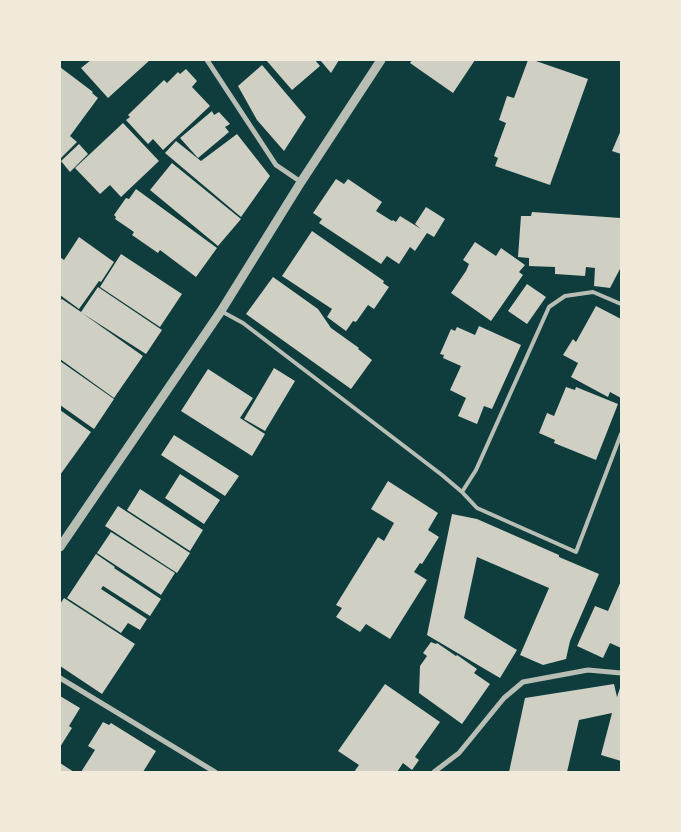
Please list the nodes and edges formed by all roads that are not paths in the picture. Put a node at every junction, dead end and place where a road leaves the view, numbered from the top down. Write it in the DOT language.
graph roads {
  1 [pos="207,60"];
  2 [pos="382,60"];
  3 [pos="301,182"];
  4 [pos="621,304"];
  5 [pos="221,311"];
  6 [pos="621,434"];
  7 [pos="462,492"];
  8 [pos="60,547"];
  9 [pos="621,673"];
  10 [pos="60,678"];
  11 [pos="215,772"];
  12 [pos="434,772"];
  1 -- 3 [label="street"];
  2 -- 3 [label="street"];
  3 -- 5 [label="street"];
  4 -- 7 [label="lane"];
  5 -- 7 [label="lane"];
  5 -- 8 [label="street"];
  6 -- 7 [label="lane"];
  9 -- 12 [label="street"];
  10 -- 11 [label="street"];
}
